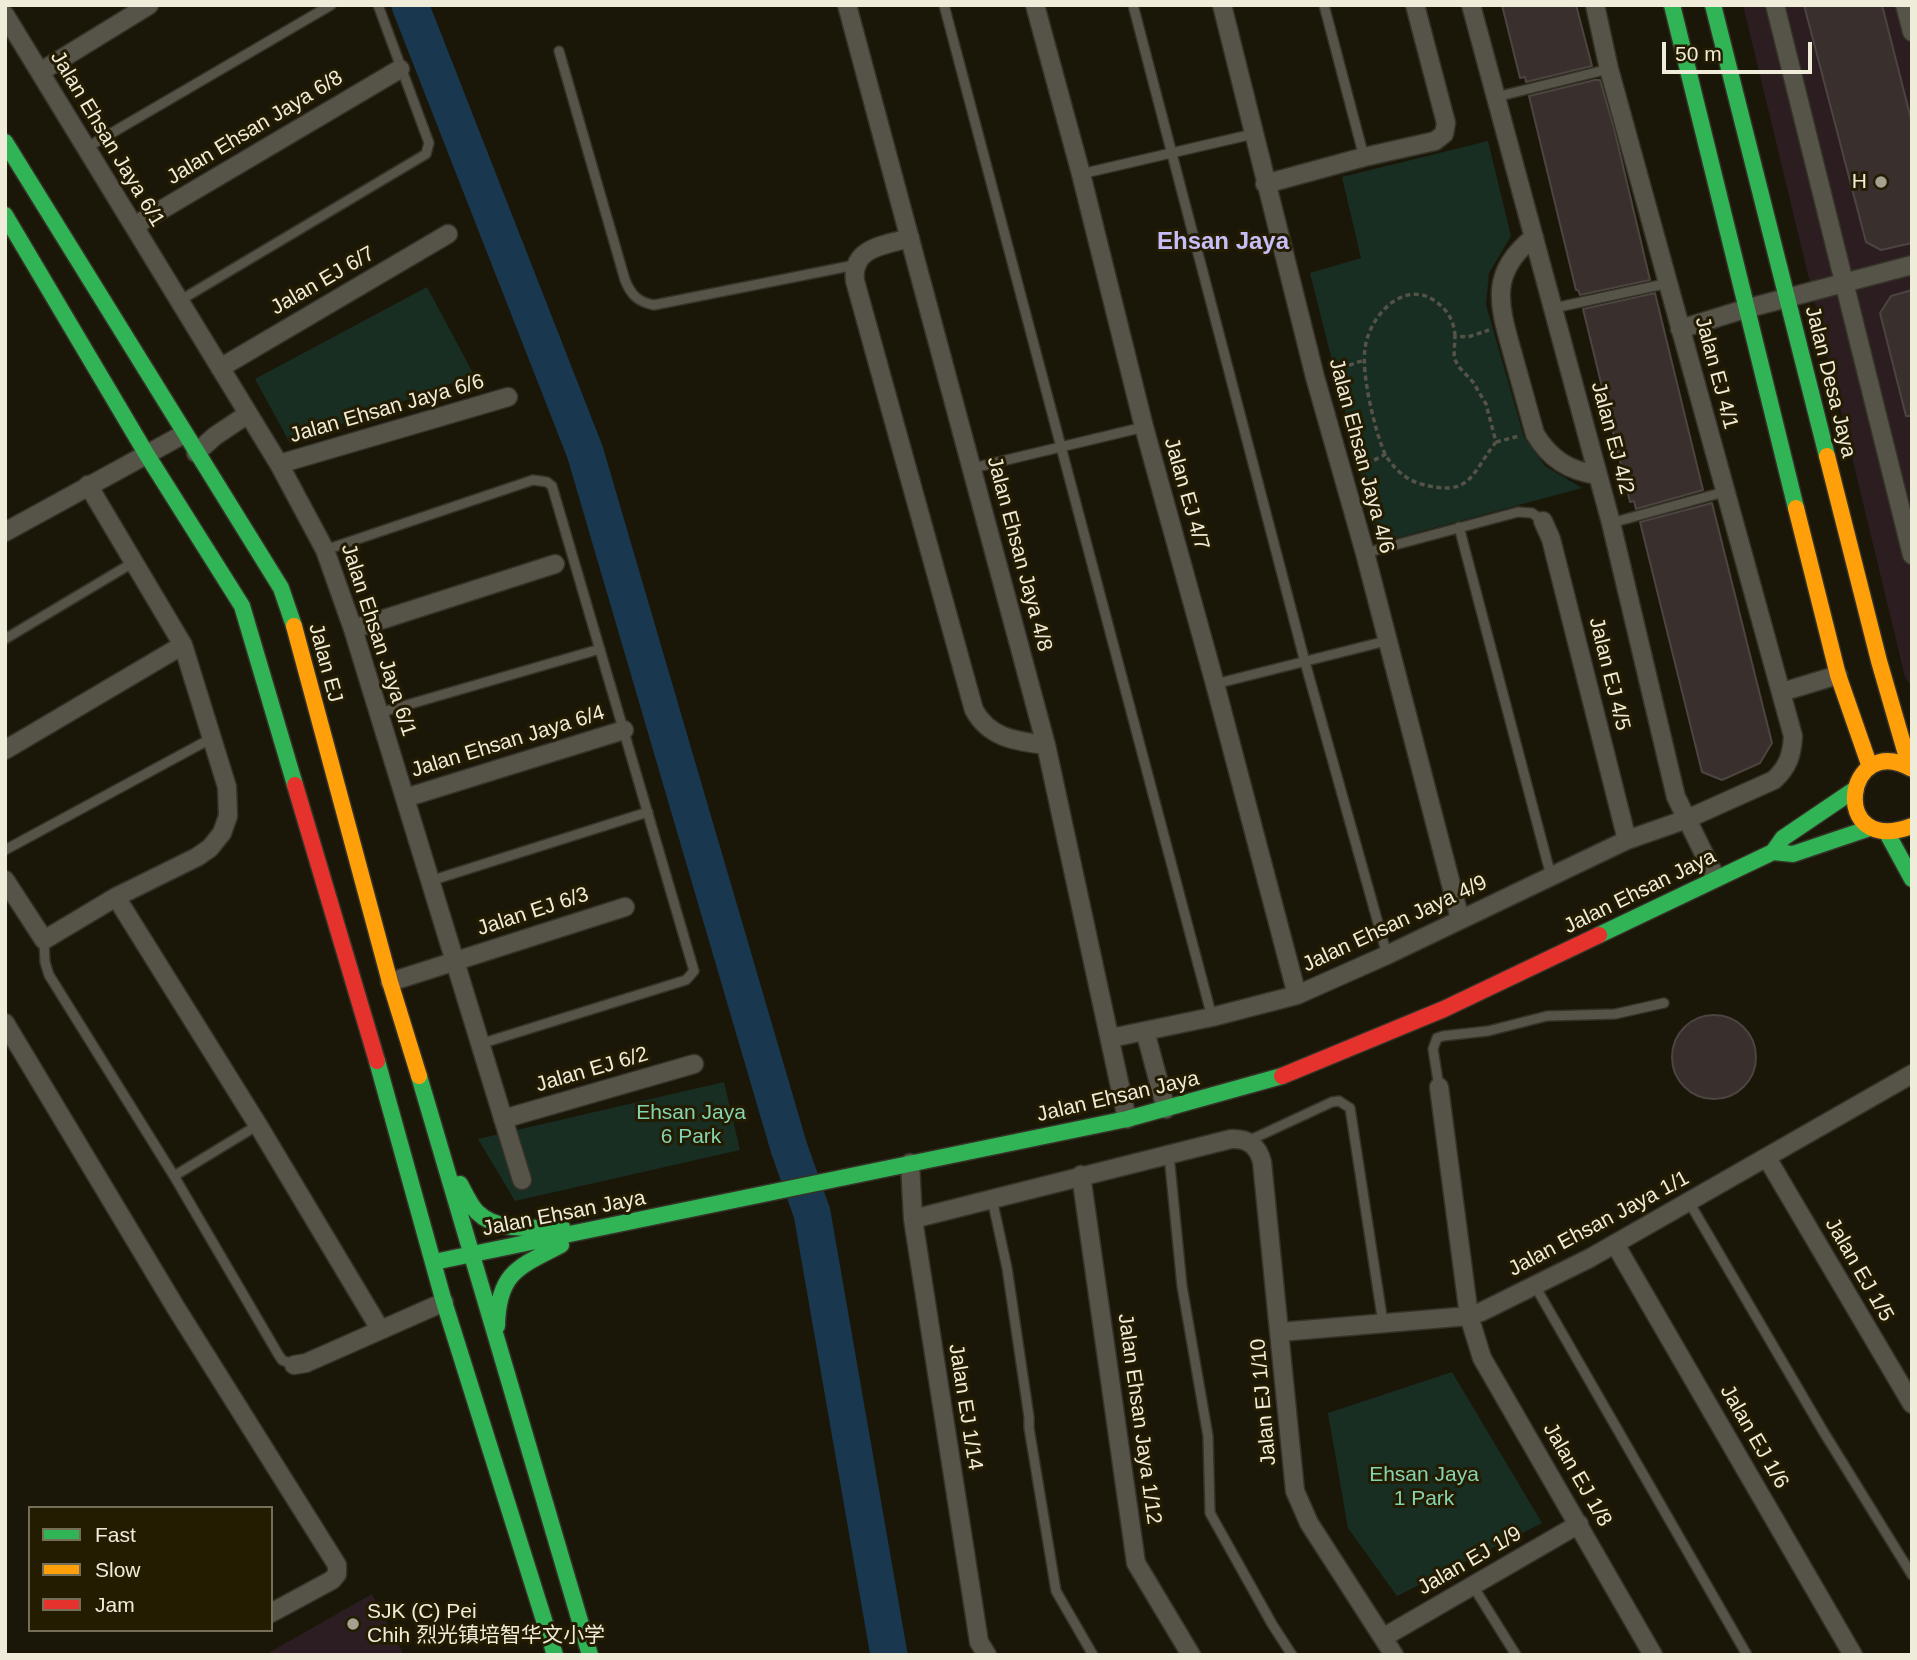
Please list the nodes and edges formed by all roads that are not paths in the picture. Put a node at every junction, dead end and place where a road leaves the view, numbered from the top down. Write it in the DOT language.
graph roads {
  1 [pos="149,5"];
  2 [pos="331,5"];
  3 [pos="378,5"];
  4 [pos="847,5"];
  5 [pos="944,5"];
  6 [pos="1035,5"];
  7 [pos="1133,5"];
  8 [pos="1222,5"];
  9 [pos="1324,5"];
  10 [pos="1415,5"];
  11 [pos="1471,5"];
  12 [pos="1595,5"];
  13 [pos="1672,5"];
  14 [pos="1713,5"];
  15 [pos="1775,5"];
  16 [pos="1905,5"];
  17 [pos="5,15"];
  18 [pos="1912,32"];
  19 [pos="559,51"];
  20 [pos="400,69"];
  21 [pos="1609,69"];
  22 [pos="40,72"];
  23 [pos="1496,97"];
  24 [pos="1253,134"];
  25 [pos="5,142"];
  26 [pos="86,148"];
  27 [pos="1171,151"];
  28 [pos="1363,157"];
  29 [pos="1081,174"];
  30 [pos="1265,184"];
  31 [pos="5,215"];
  32 [pos="134,226"];
  33 [pos="448,234"];
  34 [pos="1534,237"];
  35 [pos="910,238"];
  36 [pos="855,265"];
  37 [pos="1912,265"];
  38 [pos="1669,283"];
  39 [pos="1844,283"];
  40 [pos="1787,298"];
  41 [pos="179,301"];
  42 [pos="1554,308"];
  43 [pos="1745,309"];
  44 [pos="1680,329"];
  45 [pos="220,368"];
  46 [pos="508,397"];
  47 [pos="248,414"];
  48 [pos="1144,427"];
  49 [pos="184,434"];
  50 [pos="1061,447"];
  51 [pos="196,453"];
  52 [pos="147,455"];
  53 [pos="279,464"];
  54 [pos="972,468"];
  55 [pos="1598,475"];
  56 [pos="88,485"];
  57 [pos="1724,492"];
  58 [pos="1544,521"];
  59 [pos="1611,523"];
  60 [pos="1459,527"];
  61 [pos="5,531"];
  62 [pos="325,550"];
  63 [pos="1365,553"];
  64 [pos="1912,555"];
  65 [pos="134,562"];
  66 [pos="555,564"];
  67 [pos="1837,579"];
  68 [pos="353,629"];
  69 [pos="5,639"];
  70 [pos="1386,641"];
  71 [pos="183,645"];
  72 [pos="600,649"];
  73 [pos="1879,661"];
  74 [pos="1305,662"];
  75 [pos="1838,676"];
  76 [pos="1215,684"];
  77 [pos="1782,692"];
  78 [pos="379,713"];
  79 [pos="1912,714"];
  80 [pos="624,730"];
  81 [pos="212,738"];
  82 [pos="1046,746"];
  83 [pos="5,750"];
  84 [pos="1792,752"];
  85 [pos="1870,767"];
  86 [pos="1911,768"];
  87 [pos="1854,790"];
  88 [pos="405,798"];
  89 [pos="648,812"];
  90 [pos="1687,819"];
  91 [pos="1912,826"];
  92 [pos="1870,828"];
  93 [pos="1887,833"];
  94 [pos="1627,840"];
  95 [pos="5,850"];
  96 [pos="1773,852"];
  97 [pos="1551,876"];
  98 [pos="1716,878"];
  99 [pos="1912,879"];
  100 [pos="5,880"];
  101 [pos="430,881"];
  102 [pos="117,897"];
  103 [pos="625,907"];
  104 [pos="1460,919"];
  105 [pos="44,940"];
  106 [pos="1387,955"];
  107 [pos="455,961"];
  108 [pos="390,982"];
  109 [pos="1297,995"];
  110 [pos="1664,1003"];
  111 [pos="1212,1017"];
  112 [pos="5,1023"];
  113 [pos="1146,1031"];
  114 [pos="1111,1038"];
  115 [pos="480,1044"];
  116 [pos="694,1064"];
  117 [pos="1912,1074"];
  118 [pos="1438,1087"];
  119 [pos="1166,1109"];
  120 [pos="503,1119"];
  121 [pos="1127,1119"];
  122 [pos="258,1125"];
  123 [pos="1239,1140"];
  124 [pos="1169,1155"];
  125 [pos="1767,1158"];
  126 [pos="445,1160"];
  127 [pos="910,1163"];
  128 [pos="1081,1175"];
  129 [pos="174,1177"];
  130 [pos="522,1180"];
  131 [pos="992,1199"];
  132 [pos="1689,1202"];
  133 [pos="913,1219"];
  134 [pos="607,1228"];
  135 [pos="583,1233"];
  136 [pos="1615,1244"];
  137 [pos="470,1254"];
  138 [pos="434,1262"];
  139 [pos="1535,1286"];
  140 [pos="444,1302"];
  141 [pos="1469,1316"];
  142 [pos="1383,1323"];
  143 [pos="380,1329"];
  144 [pos="1280,1332"];
  145 [pos="499,1356"];
  146 [pos="294,1365"];
  147 [pos="1912,1404"];
  148 [pos="1578,1524"];
  149 [pos="1912,1576"];
  150 [pos="1473,1586"];
  151 [pos="273,1612"];
  152 [pos="1390,1650"];
  153 [pos="555,1655"];
  154 [pos="590,1655"];
  155 [pos="986,1655"];
  156 [pos="1093,1655"];
  157 [pos="1191,1655"];
  158 [pos="1292,1655"];
  159 [pos="1516,1655"];
  160 [pos="1653,1655"];
  161 [pos="1747,1655"];
  162 [pos="1853,1655"];
  1 -- 22 [label="street"];
  2 -- 26 [label="lane"];
  3 -- 20 [label="lane"];
  4 -- 35 [label="street, Jalan Ehsan Jaya 4/8"];
  5 -- 50 [label="lane"];
  6 -- 29 [label="street, Jalan EJ 4/7"];
  7 -- 27 [label="lane"];
  8 -- 24 [label="street, Jalan Ehsan Jaya 4/6"];
  9 -- 28 [label="lane"];
  10 -- 28 [label="street"];
  11 -- 23 [label="street, Jalan EJ 4/2"];
  12 -- 21 [label="street, Jalan EJ 4/1"];
  13 -- 43 [label="main road, Jalan Desa Jaya"];
  14 -- 40 [label="main road, Jalan Desa Jaya"];
  15 -- 39 [label="street"];
  16 -- 18 [label="street"];
  17 -- 22 [label="street, Jalan Ehsan Jaya 6/1"];
  19 -- 36 [label="lane"];
  20 -- 32 [label="street, Jalan Ehsan Jaya 6/8"];
  20 -- 41 [label="lane"];
  21 -- 23 [label="lane"];
  21 -- 38 [label="street, Jalan EJ 4/1"];
  22 -- 26 [label="street, Jalan Ehsan Jaya 6/1"];
  23 -- 34 [label="street, Jalan EJ 4/2"];
  24 -- 27 [label="lane"];
  24 -- 30 [label="street, Jalan Ehsan Jaya 4/6"];
  25 -- 49 [label="main road, Jalan EJ"];
  26 -- 32 [label="street, Jalan Ehsan Jaya 6/1"];
  27 -- 29 [label="lane"];
  27 -- 74 [label="lane"];
  28 -- 30 [label="street"];
  29 -- 48 [label="street, Jalan EJ 4/7"];
  30 -- 63 [label="street, Jalan Ehsan Jaya 4/6"];
  31 -- 52 [label="main road"];
  32 -- 41 [label="street, Jalan Ehsan Jaya 6/1"];
  33 -- 45 [label="street, Jalan EJ 6/7"];
  34 -- 42 [label="street, Jalan EJ 4/2"];
  34 -- 55 [label="street"];
  35 -- 36 [label="street"];
  35 -- 54 [label="street, Jalan Ehsan Jaya 4/8"];
  36 -- 82 [label="street"];
  37 -- 39 [label="street"];
  38 -- 42 [label="lane"];
  38 -- 44 [label="street, Jalan EJ 4/1"];
  39 -- 40 [label="street"];
  39 -- 64 [label="street"];
  40 -- 43 [label="street"];
  40 -- 67 [label="main road, Jalan Desa Jaya"];
  41 -- 45 [label="street, Jalan Ehsan Jaya 6/1"];
  42 -- 55 [label="street, Jalan EJ 4/2"];
  43 -- 44 [label="street"];
  43 -- 67 [label="main road, Jalan Desa Jaya"];
  44 -- 57 [label="street, Jalan EJ 4/1"];
  45 -- 47 [label="street, Jalan Ehsan Jaya 6/1"];
  46 -- 53 [label="street, Jalan Ehsan Jaya 6/6"];
  47 -- 51 [label="street"];
  47 -- 53 [label="street, Jalan Ehsan Jaya 6/1"];
  48 -- 50 [label="lane"];
  48 -- 76 [label="street, Jalan EJ 4/7"];
  49 -- 51 [label="main road, Jalan EJ"];
  49 -- 52 [label="street"];
  50 -- 54 [label="lane"];
  50 -- 111 [label="lane"];
  51 -- 108 [label="main road, Jalan EJ"];
  52 -- 56 [label="street"];
  52 -- 138 [label="main road"];
  53 -- 62 [label="street, Jalan Ehsan Jaya 6/1"];
  54 -- 82 [label="street, Jalan Ehsan Jaya 4/8"];
  55 -- 59 [label="street, Jalan EJ 4/2"];
  56 -- 61 [label="street"];
  56 -- 65 [label="street"];
  57 -- 59 [label="lane"];
  57 -- 77 [label="street, Jalan EJ 4/1"];
  58 -- 60 [label="lane"];
  58 -- 94 [label="street, Jalan EJ 4/5"];
  59 -- 90 [label="street, Jalan EJ 4/2"];
  60 -- 63 [label="lane"];
  60 -- 97 [label="lane"];
  62 -- 68 [label="street, Jalan Ehsan Jaya 6/1"];
  62 -- 72 [label="lane"];
  63 -- 70 [label="street, Jalan Ehsan Jaya 4/6"];
  65 -- 69 [label="lane"];
  65 -- 71 [label="street"];
  66 -- 68 [label="street"];
  67 -- 73 [label="main road, Jalan Desa Jaya"];
  67 -- 75 [label="main road, Jalan Desa Jaya"];
  68 -- 78 [label="street, Jalan Ehsan Jaya 6/1"];
  70 -- 74 [label="lane"];
  70 -- 104 [label="street, Jalan Ehsan Jaya 4/6"];
  71 -- 81 [label="street"];
  71 -- 83 [label="street"];
  72 -- 78 [label="lane"];
  72 -- 80 [label="lane"];
  73 -- 79 [label="main road"];
  73 -- 86 [label="main road, Jalan Desa Jaya"];
  74 -- 76 [label="lane"];
  74 -- 106 [label="lane"];
  75 -- 77 [label="street"];
  75 -- 85 [label="main road, Jalan Desa Jaya"];
  76 -- 109 [label="street, Jalan EJ 4/7"];
  77 -- 84 [label="street, Jalan EJ 4/1"];
  78 -- 88 [label="street, Jalan Ehsan Jaya 6/1"];
  80 -- 88 [label="street, Jalan Ehsan Jaya 6/4"];
  80 -- 89 [label="lane"];
  81 -- 95 [label="lane"];
  81 -- 102 [label="street"];
  82 -- 114 [label="street, Jalan Ehsan Jaya 4/8"];
  84 -- 90 [label="street, Jalan Ehsan Jaya 4/9"];
  85 -- 86 [label="main road"];
  85 -- 87 [label="main road"];
  87 -- 92 [label="main road"];
  87 -- 96 [label="main road, Jalan Ehsan Jaya"];
  88 -- 101 [label="street, Jalan Ehsan Jaya 6/1"];
  89 -- 101 [label="lane"];
  89 -- 115 [label="lane"];
  90 -- 94 [label="street, Jalan Ehsan Jaya 4/9"];
  90 -- 98 [label="street, Jalan EJ 4/2"];
  91 -- 93 [label="main road"];
  92 -- 93 [label="main road"];
  92 -- 96 [label="main road, Jalan Ehsan Jaya"];
  93 -- 99 [label="main road"];
  94 -- 97 [label="street, Jalan Ehsan Jaya 4/9"];
  96 -- 98 [label="main road, Jalan Ehsan Jaya"];
  97 -- 104 [label="street, Jalan Ehsan Jaya 4/9"];
  98 -- 119 [label="main road, Jalan Ehsan Jaya"];
  100 -- 105 [label="street"];
  101 -- 107 [label="street, Jalan Ehsan Jaya 6/1"];
  102 -- 105 [label="street"];
  102 -- 122 [label="street"];
  103 -- 107 [label="street, Jalan EJ 6/3"];
  104 -- 106 [label="street, Jalan Ehsan Jaya 4/9"];
  105 -- 129 [label="lane"];
  106 -- 109 [label="street, Jalan Ehsan Jaya 4/9"];
  107 -- 108 [label="street, Jalan EJ 6/3"];
  107 -- 115 [label="street, Jalan Ehsan Jaya 6/1"];
  108 -- 126 [label="main road, Jalan EJ"];
  109 -- 111 [label="street, Jalan Ehsan Jaya 4/9"];
  110 -- 118 [label="lane"];
  111 -- 113 [label="street, Jalan Ehsan Jaya 4/9"];
  112 -- 151 [label="street"];
  113 -- 114 [label="street, Jalan Ehsan Jaya 4/9"];
  113 -- 119 [label="street"];
  114 -- 121 [label="street, Jalan Ehsan Jaya 4/8"];
  115 -- 120 [label="street, Jalan Ehsan Jaya 6/1"];
  116 -- 120 [label="street, Jalan EJ 6/2"];
  117 -- 125 [label="street, Jalan Ehsan Jaya 1/1"];
  118 -- 141 [label="street, Jalan EJ 1/8"];
  119 -- 121 [label="main road, Jalan Ehsan Jaya"];
  120 -- 130 [label="street, Jalan Ehsan Jaya 6/1"];
  121 -- 127 [label="main road, Jalan Ehsan Jaya"];
  122 -- 129 [label="lane"];
  122 -- 143 [label="street"];
  123 -- 124 [label="street"];
  123 -- 142 [label="lane"];
  123 -- 144 [label="street, Jalan EJ 1/10"];
  124 -- 128 [label="street"];
  124 -- 158 [label="lane"];
  125 -- 132 [label="street, Jalan Ehsan Jaya 1/1"];
  125 -- 147 [label="street, Jalan EJ 1/5"];
  126 -- 134 [label="main road"];
  126 -- 137 [label="main road, Jalan EJ"];
  127 -- 133 [label="street, Jalan EJ 1/14"];
  127 -- 134 [label="main road, Jalan Ehsan Jaya"];
  128 -- 131 [label="street"];
  128 -- 157 [label="street, Jalan Ehsan Jaya 1/12"];
  129 -- 146 [label="lane"];
  131 -- 133 [label="street"];
  131 -- 156 [label="lane"];
  132 -- 136 [label="street, Jalan Ehsan Jaya 1/1"];
  132 -- 149 [label="lane"];
  133 -- 155 [label="street, Jalan EJ 1/14"];
  134 -- 135 [label="main road, Jalan Ehsan Jaya"];
  135 -- 137 [label="main road, Jalan Ehsan Jaya"];
  135 -- 145 [label="main road"];
  136 -- 139 [label="street, Jalan Ehsan Jaya 1/1"];
  136 -- 162 [label="street, Jalan EJ 1/6"];
  137 -- 138 [label="main road, Jalan Ehsan Jaya"];
  137 -- 145 [label="main road, Jalan EJ"];
  138 -- 140 [label="main road"];
  139 -- 141 [label="street, Jalan Ehsan Jaya 1/1"];
  139 -- 161 [label="lane"];
  140 -- 143 [label="street"];
  140 -- 153 [label="main road"];
  141 -- 142 [label="street, Jalan Ehsan Jaya 1/1"];
  141 -- 148 [label="street, Jalan EJ 1/8"];
  142 -- 144 [label="street, Jalan Ehsan Jaya 1/1"];
  143 -- 146 [label="street"];
  144 -- 152 [label="street, Jalan EJ 1/10"];
  145 -- 154 [label="main road"];
  148 -- 150 [label="street, Jalan EJ 1/9"];
  148 -- 160 [label="street, Jalan EJ 1/8"];
  150 -- 152 [label="street, Jalan EJ 1/9"];
  150 -- 159 [label="lane"];
}
